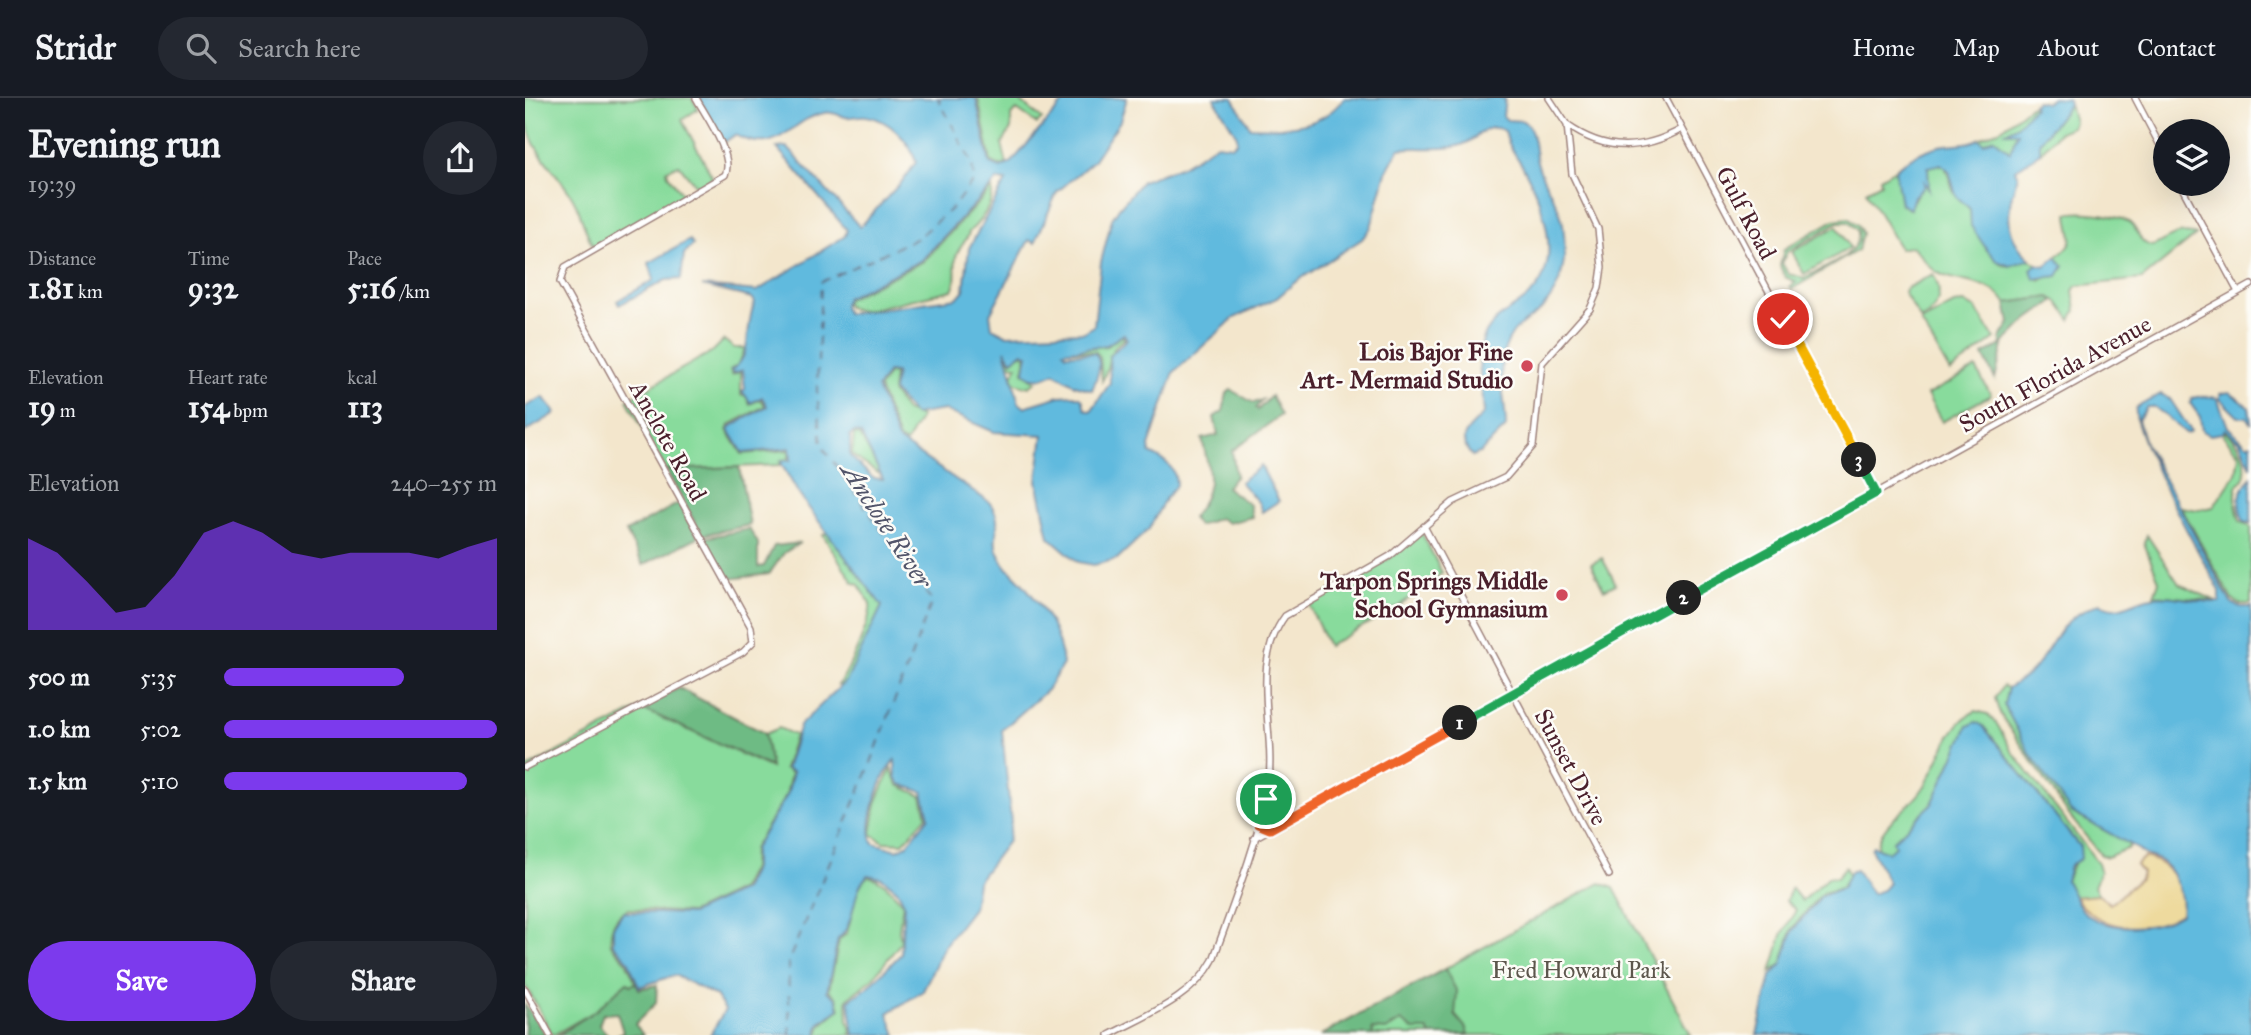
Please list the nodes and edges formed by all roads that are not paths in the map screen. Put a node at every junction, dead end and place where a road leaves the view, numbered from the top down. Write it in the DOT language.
graph roads {
  1 [pos="696,98"];
  2 [pos="1549,98"];
  3 [pos="1666,98"];
  4 [pos="2135,98"];
  5 [pos="1567,125"];
  6 [pos="1682,128"];
  7 [pos="2153,132"];
  8 [pos="2186,196"];
  9 [pos="2251,285"];
  10 [pos="2238,292"];
  11 [pos="1876,493"];
  12 [pos="1424,526"];
  13 [pos="1513,694"];
  14 [pos="525,766"];
  15 [pos="1258,824"];
  16 [pos="1270,829"];
  17 [pos="1254,838"];
  18 [pos="1609,876"];
  19 [pos="525,989"];
  20 [pos="550,1035"];
  21 [pos="1109,1035"];
  1 -- 14 [label="street, Anclote Road"];
  2 -- 5 [label="street"];
  3 -- 6 [label="street, Gulf Road"];
  4 -- 7 [label="street"];
  5 -- 6 [label="street"];
  5 -- 12 [label="street"];
  6 -- 11 [label="street, Gulf Road"];
  8 -- 10 [label="street"];
  9 -- 10 [label="street, South Florida Avenue"];
  10 -- 11 [label="street, South Florida Avenue"];
  11 -- 13 [label="street, South Florida Avenue"];
  12 -- 13 [label="street, Sunset Drive"];
  12 -- 15 [label="street"];
  13 -- 16 [label="street, South Florida Avenue"];
  13 -- 18 [label="street, Sunset Drive"];
  15 -- 16 [label="street"];
  15 -- 17 [label="street"];
  16 -- 17 [label="street, South Florida Avenue"];
  17 -- 21 [label="street"];
  19 -- 20 [label="street"];
}
